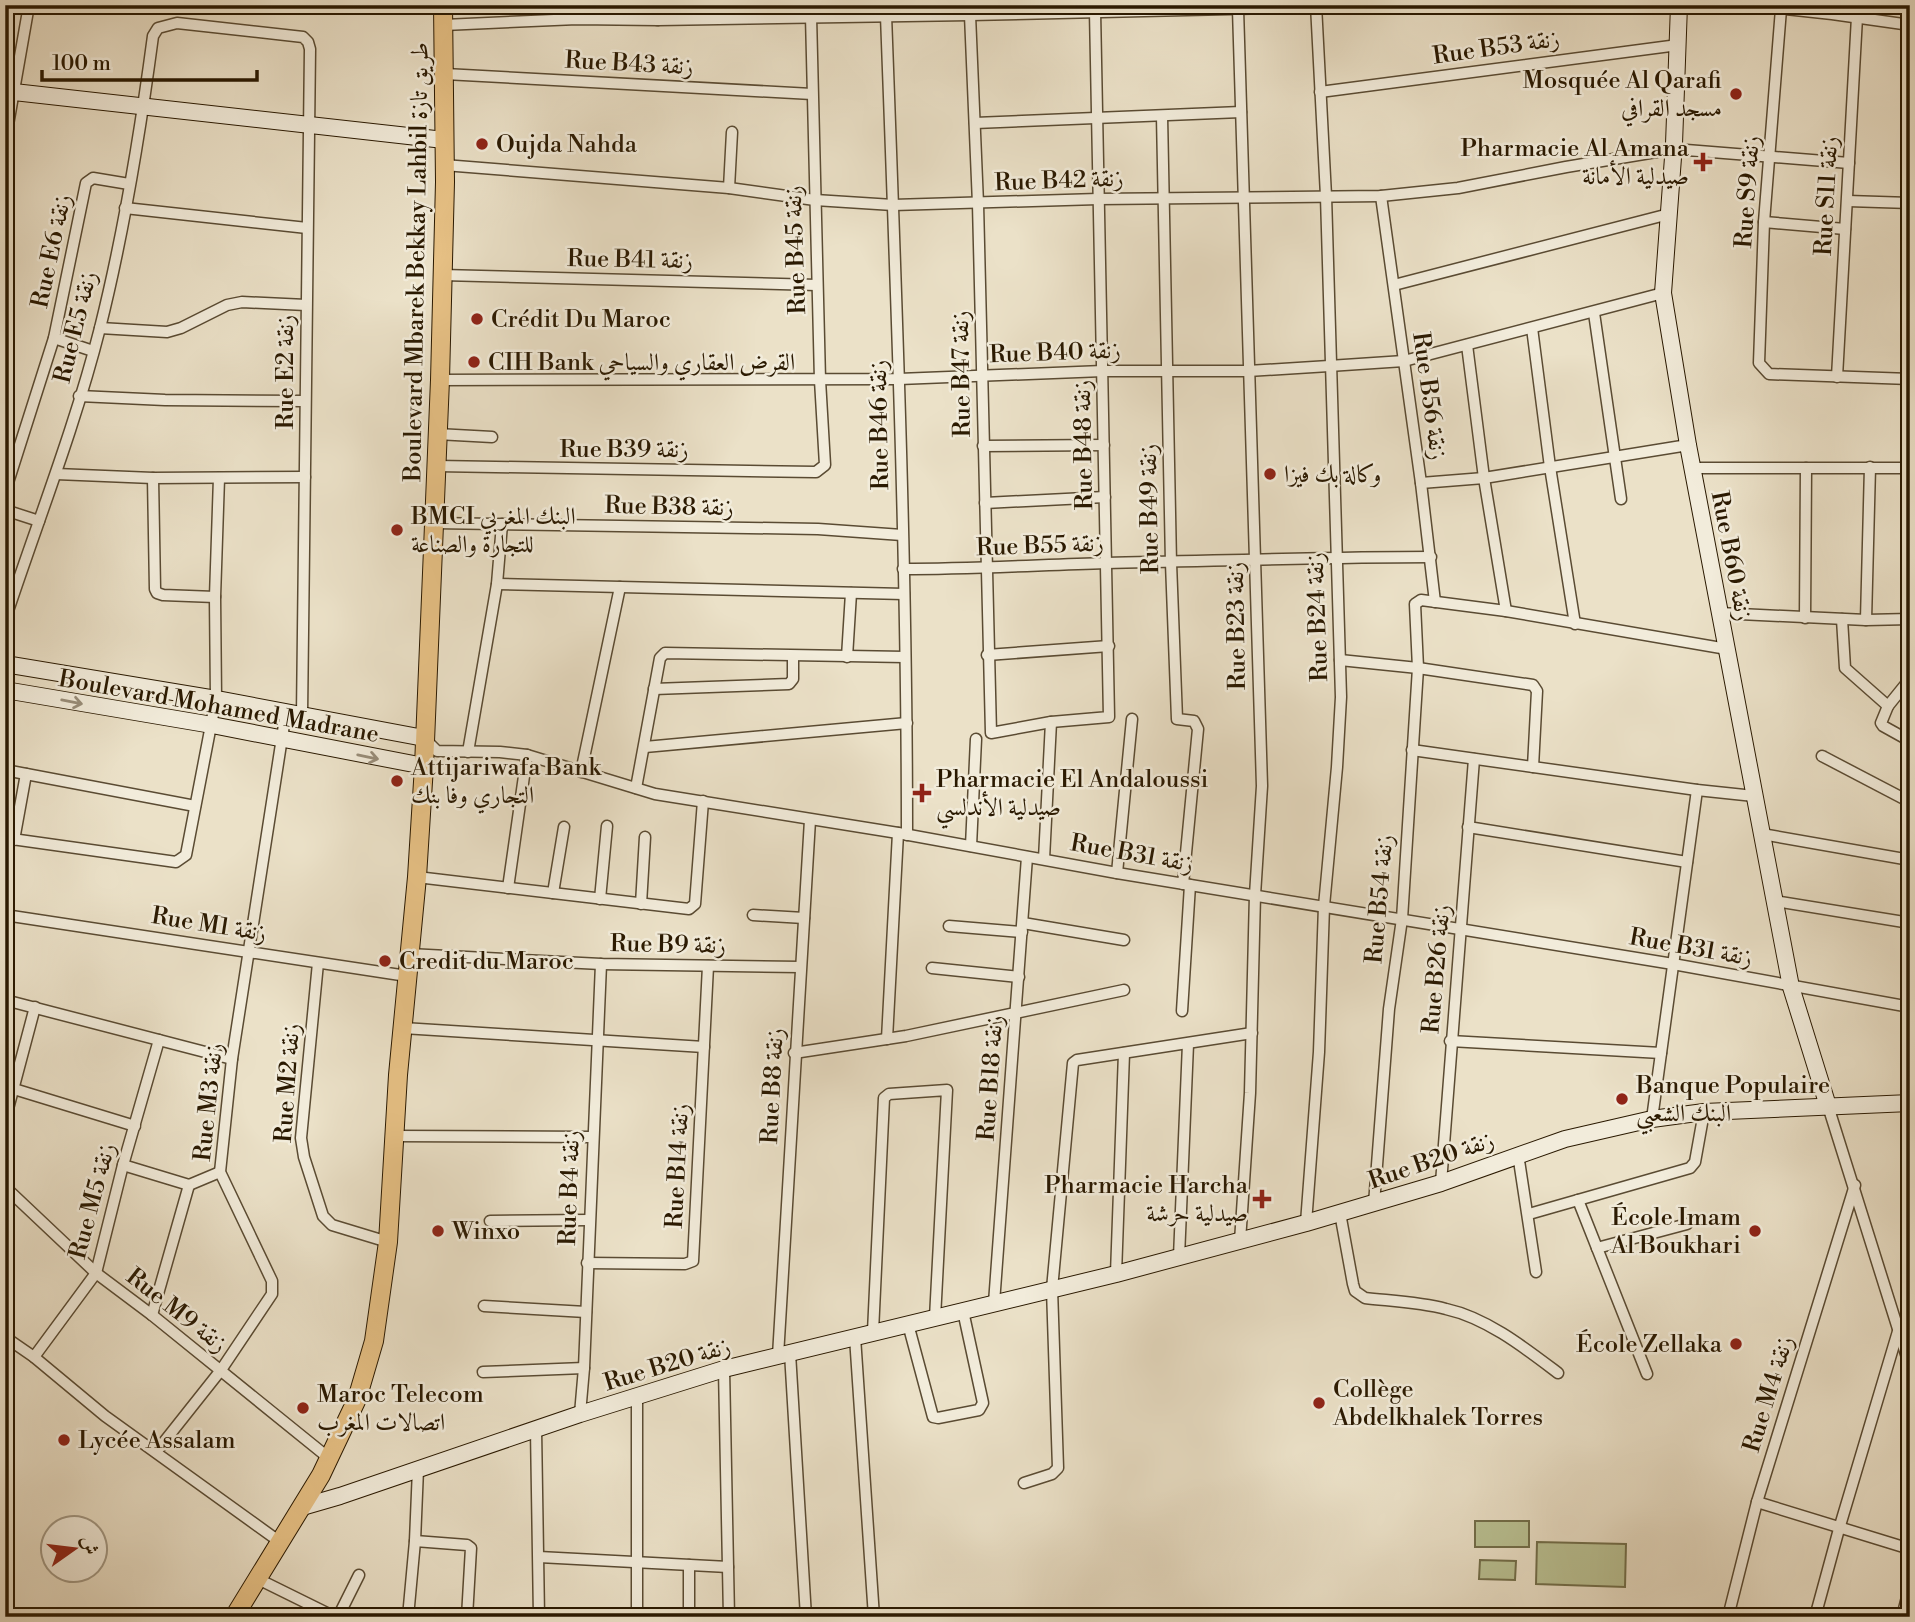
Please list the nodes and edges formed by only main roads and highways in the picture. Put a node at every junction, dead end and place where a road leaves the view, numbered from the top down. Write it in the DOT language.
graph roads {
  1 [pos="443,5"];
  2 [pos="234,1617"];
  1 -- 2 [label="main road, Boulevard Mbarek Bekkay Lahbil طريق تازة"];
}
